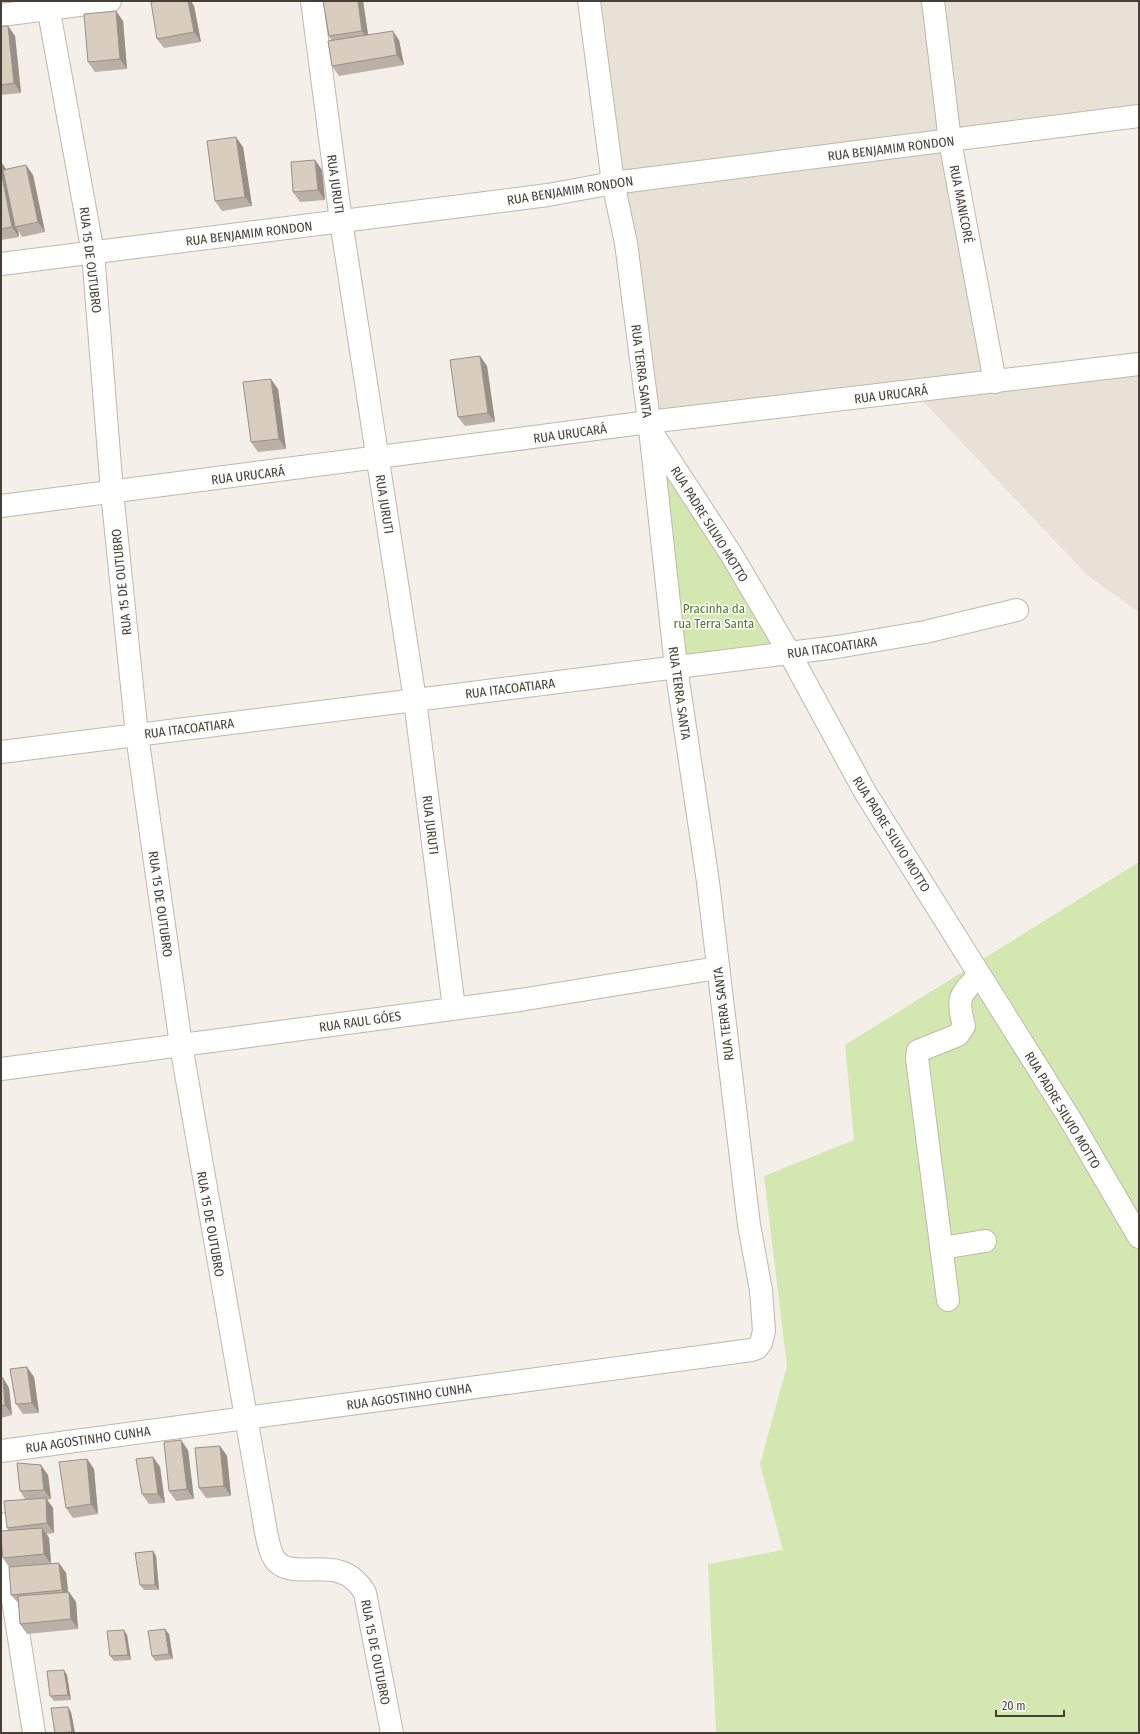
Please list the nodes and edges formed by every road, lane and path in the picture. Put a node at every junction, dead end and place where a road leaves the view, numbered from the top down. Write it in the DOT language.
graph roads {
  1 [pos="110,1"];
  2 [pos="312,1"];
  3 [pos="590,1"];
  4 [pos="933,1"];
  5 [pos="48,5"];
  6 [pos="1,15"];
  7 [pos="1139,116"];
  8 [pos="950,141"];
  9 [pos="613,183"];
  10 [pos="341,221"];
  11 [pos="92,253"];
  12 [pos="1,264"];
  13 [pos="1139,364"];
  14 [pos="995,382"];
  15 [pos="649,426"];
  16 [pos="377,458"];
  17 [pos="112,492"];
  18 [pos="1,506"];
  19 [pos="1017,610"];
  20 [pos="790,654"];
  21 [pos="676,667"];
  22 [pos="415,700"];
  23 [pos="137,735"];
  24 [pos="1,752"];
  25 [pos="717,968"];
  26 [pos="979,974"];
  27 [pos="454,1008"];
  28 [pos="181,1045"];
  29 [pos="1,1069"];
  30 [pos="1139,1237"];
  31 [pos="985,1241"];
  32 [pos="942,1248"];
  33 [pos="761,1290"];
  34 [pos="948,1300"];
  35 [pos="245,1418"];
  36 [pos="1,1450"];
  37 [pos="1,1524"];
  38 [pos="34,1733"];
  39 [pos="392,1733"];
  1 -- 5 [label="street"];
  2 -- 10 [label="street, RUA JURUTI"];
  3 -- 9 [label="street, RUA TERRA SANTA"];
  4 -- 8 [label="street, RUA MANICORÉ"];
  5 -- 6 [label="street"];
  5 -- 11 [label="street, RUA 15 DE OUTUBRO"];
  7 -- 8 [label="street, RUA BENJAMIM RONDON"];
  8 -- 9 [label="street, RUA BENJAMIM RONDON"];
  8 -- 14 [label="street, RUA MANICORÉ"];
  9 -- 10 [label="street, RUA BENJAMIM RONDON"];
  9 -- 15 [label="street, RUA TERRA SANTA"];
  10 -- 11 [label="street, RUA BENJAMIM RONDON"];
  10 -- 16 [label="street, RUA JURUTI"];
  11 -- 12 [label="street, RUA BENJAMIM RONDON"];
  11 -- 17 [label="street, RUA 15 DE OUTUBRO"];
  13 -- 14 [label="street, RUA URUCARÁ"];
  14 -- 15 [label="street, RUA URUCARÁ"];
  15 -- 16 [label="street, RUA URUCARÁ"];
  15 -- 20 [label="street, RUA PADRE SILVIO MOTTO"];
  15 -- 21 [label="street, RUA TERRA SANTA"];
  16 -- 17 [label="street, RUA URUCARÁ"];
  16 -- 22 [label="street, RUA JURUTI"];
  17 -- 18 [label="street, RUA URUCARÁ"];
  17 -- 23 [label="street, RUA 15 DE OUTUBRO"];
  19 -- 20 [label="street, RUA ITACOATIARA"];
  20 -- 21 [label="street, RUA ITACOATIARA"];
  20 -- 26 [label="street, RUA PADRE SILVIO MOTTO"];
  21 -- 22 [label="street, RUA ITACOATIARA"];
  21 -- 25 [label="street, RUA TERRA SANTA"];
  22 -- 23 [label="street, RUA ITACOATIARA"];
  22 -- 27 [label="street, RUA JURUTI"];
  23 -- 24 [label="street, RUA ITACOATIARA"];
  23 -- 28 [label="street, RUA 15 DE OUTUBRO"];
  25 -- 27 [label="street, RUA RAUL GÓES"];
  25 -- 33 [label="street, RUA TERRA SANTA"];
  26 -- 30 [label="street, RUA PADRE SILVIO MOTTO"];
  26 -- 32 [label="street"];
  27 -- 28 [label="street, RUA RAUL GÓES"];
  28 -- 29 [label="street, RUA RAUL GÓES"];
  28 -- 35 [label="street, RUA 15 DE OUTUBRO"];
  31 -- 32 [label="street"];
  32 -- 34 [label="street"];
  33 -- 35 [label="street, RUA AGOSTINHO CUNHA"];
  35 -- 36 [label="street, RUA AGOSTINHO CUNHA"];
  35 -- 39 [label="street, RUA 15 DE OUTUBRO"];
  37 -- 38 [label="street"];
}
